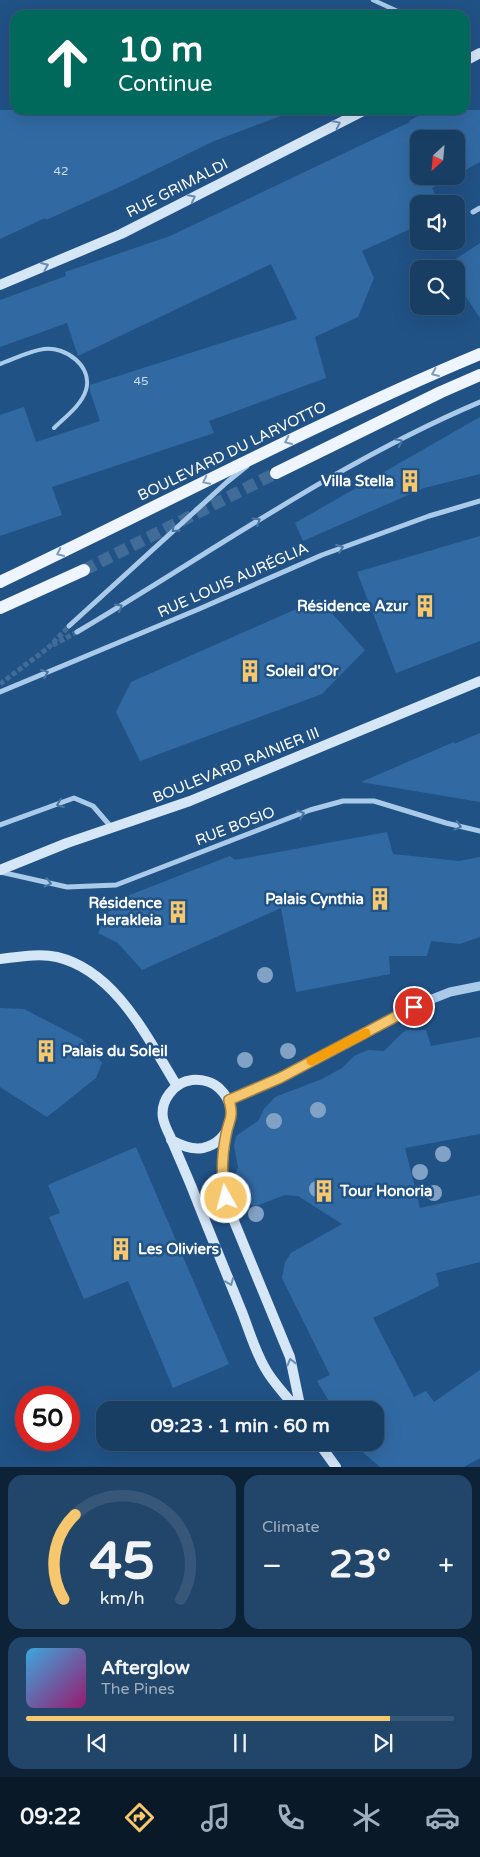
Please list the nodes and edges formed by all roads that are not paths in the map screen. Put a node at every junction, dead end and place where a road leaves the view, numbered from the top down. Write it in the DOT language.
graph roads {
  1 [pos="373,0"];
  2 [pos="395,10"];
  3 [pos="355,115"];
  4 [pos="480,208"];
  5 [pos="473,212"];
  6 [pos="0,285"];
  7 [pos="480,354"];
  8 [pos="0,364"];
  9 [pos="480,375"];
  10 [pos="480,402"];
  11 [pos="54,428"];
  12 [pos="265,452"];
  13 [pos="276,473"];
  14 [pos="480,501"];
  15 [pos="84,570"];
  16 [pos="0,582"];
  17 [pos="0,608"];
  18 [pos="69,626"];
  19 [pos="77,632"];
  20 [pos="480,680"];
  21 [pos="0,692"];
  22 [pos="0,826"];
  23 [pos="113,828"];
  24 [pos="480,830"];
  25 [pos="0,871"];
  26 [pos="0,960"];
  27 [pos="480,986"];
  28 [pos="177,1086"];
  29 [pos="229,1100"];
  30 [pos="226,1133"];
  31 [pos="171,1140"];
  32 [pos="290,1401"];
  33 [pos="299,1401"];
  34 [pos="324,1451"];
  35 [pos="336,1467"];
  1 -- 2 [label="street"];
  6 -- 3 [label="main road, RUE GRIMALDI, one-way"];
  4 -- 5 [label="street"];
  7 -- 12 [label="main road, BOULEVARD DU LARVOTTO, one-way"];
  8 -- 11 [label="lane"];
  9 -- 13 [label="main road"];
  19 -- 10 [label="street, one-way"];
  12 -- 16 [label="main road, BOULEVARD DU LARVOTTO, one-way"];
  12 -- 18 [label="street, one-way"];
  21 -- 14 [label="street, RUE LOUIS AURÉGLIA, one-way"];
  15 -- 17 [label="main road"];
  20 -- 23 [label="main road, BOULEVARD RAINIER III"];
  23 -- 22 [label="street, one-way"];
  23 -- 25 [label="main road, BOULEVARD RAINIER III"];
  25 -- 24 [label="street, RUE BOSIO, one-way"];
  26 -- 28 [label="main road"];
  27 -- 29 [label="street"];
  28 -- 29 [label="main road"];
  28 -- 31 [label="main road"];
  29 -- 30 [label="main road"];
  30 -- 31 [label="main road"];
  33 -- 30 [label="main road, one-way"];
  31 -- 32 [label="main road, one-way"];
  34 -- 35 [label="main road"];
}
